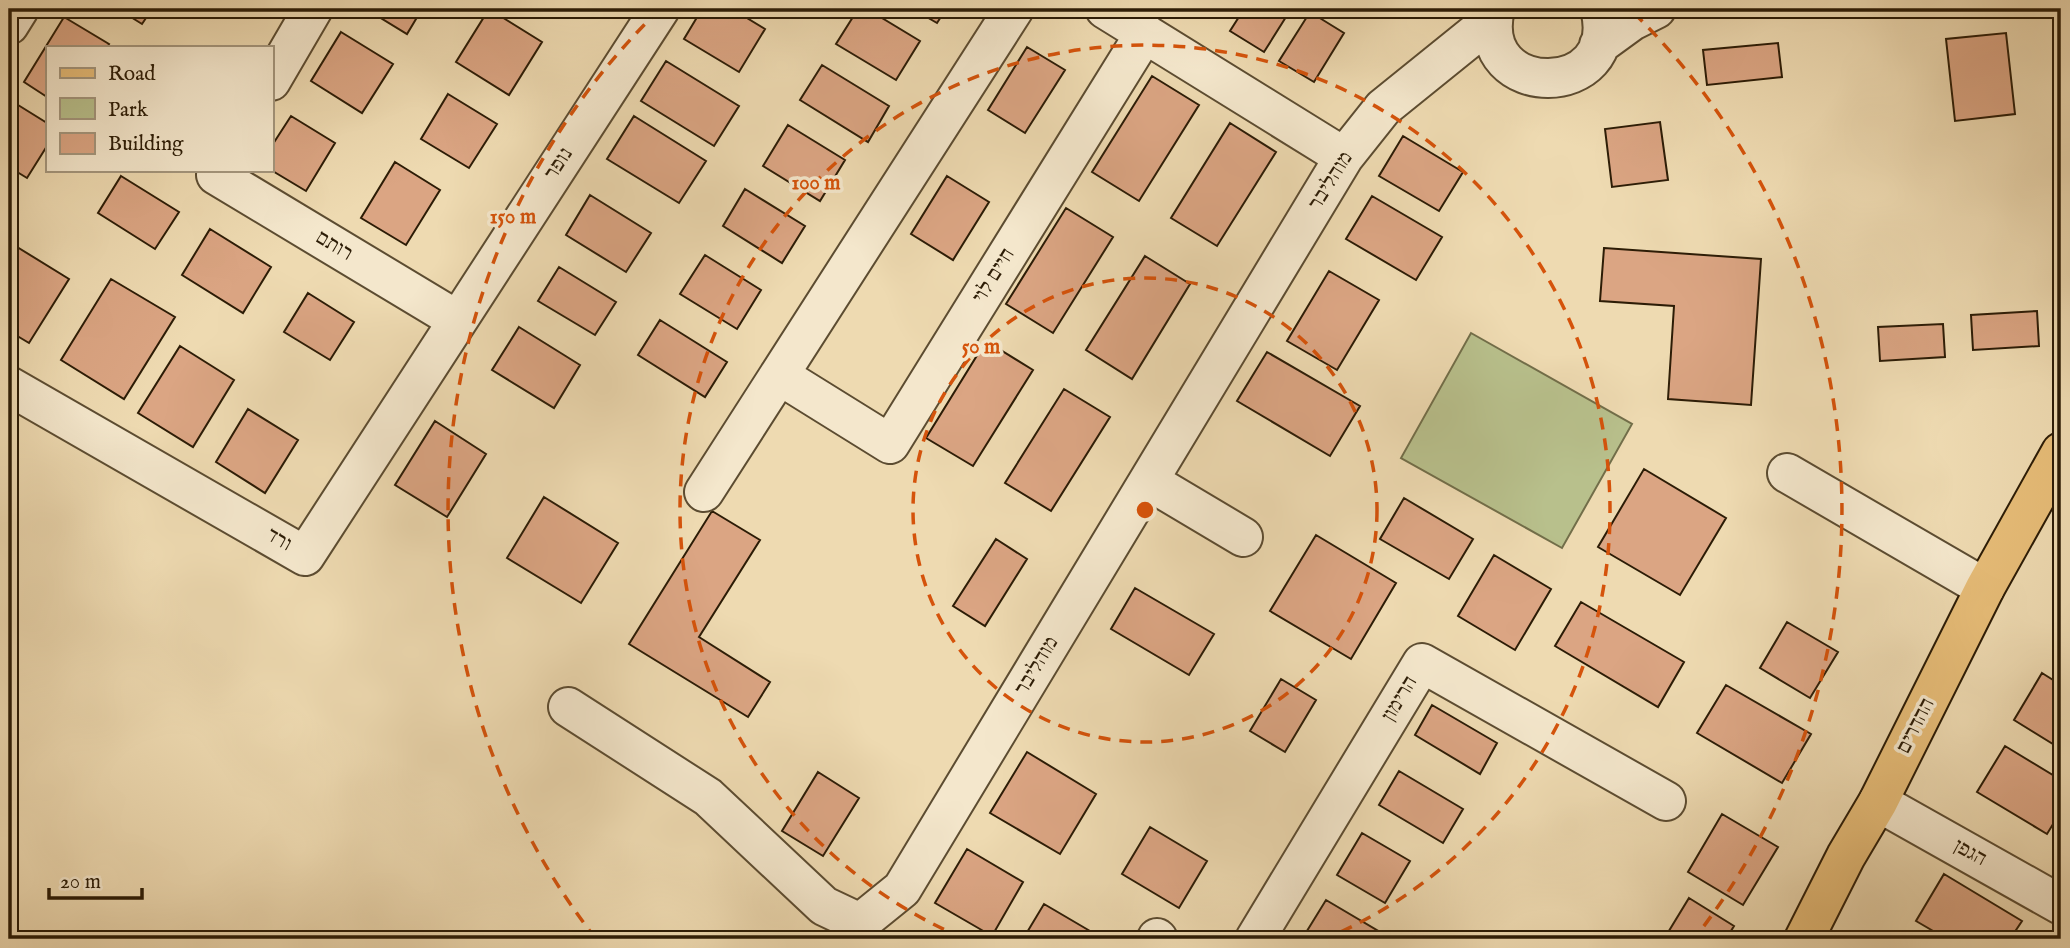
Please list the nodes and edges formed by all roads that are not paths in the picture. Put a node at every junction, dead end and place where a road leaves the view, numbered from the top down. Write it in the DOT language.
graph roads {
  1 [pos="19,9"];
  2 [pos="313,9"];
  3 [pos="660,9"];
  4 [pos="1014,9"];
  5 [pos="1105,9"];
  6 [pos="1656,9"];
  7 [pos="1494,15"];
  8 [pos="9,25"];
  9 [pos="1600,27"];
  10 [pos="1144,33"];
  11 [pos="1516,69"];
  12 [pos="273,78"];
  13 [pos="1402,94"];
  14 [pos="1344,157"];
  15 [pos="218,172"];
  16 [pos="457,320"];
  17 [pos="779,375"];
  18 [pos="9,386"];
  19 [pos="2061,452"];
  20 [pos="1787,473"];
  21 [pos="1149,481"];
  22 [pos="2061,485"];
  23 [pos="704,492"];
  24 [pos="2028,513"];
  25 [pos="1243,537"];
  26 [pos="1985,588"];
  27 [pos="568,707"];
  28 [pos="1666,802"];
  29 [pos="1878,802"];
  30 [pos="2061,905"];
  31 [pos="1255,939"];
  32 [pos="1804,939"];
  1 -- 8 [label="street"];
  2 -- 12 [label="street"];
  3 -- 16 [label="street, נופר"];
  4 -- 17 [label="street"];
  5 -- 10 [label="street"];
  6 -- 9 [label="street, מוהליבר"];
  7 -- 11 [label="street"];
  7 -- 13 [label="street, מוהליבר"];
  9 -- 11 [label="street, מוהליבר"];
  10 -- 14 [label="street"];
  10 -- 17 [label="street, חיים לוי"];
  11 -- 13 [label="street, מוהליבר"];
  13 -- 14 [label="street, מוהליבר"];
  14 -- 21 [label="street, מוהליבר"];
  15 -- 16 [label="street, רותם"];
  16 -- 18 [label="street, ורד"];
  17 -- 23 [label="street"];
  19 -- 24 [label="main road, ההדרים"];
  20 -- 26 [label="street"];
  21 -- 25 [label="street"];
  21 -- 27 [label="street, מוהליבר"];
  22 -- 24 [label="main road, ההדרים"];
  24 -- 26 [label="main road, ההדרים"];
  26 -- 29 [label="main road, ההדרים"];
  28 -- 31 [label="street, הרימון"];
  29 -- 30 [label="street, הגפן"];
  29 -- 32 [label="main road, ההדרים"];
}
